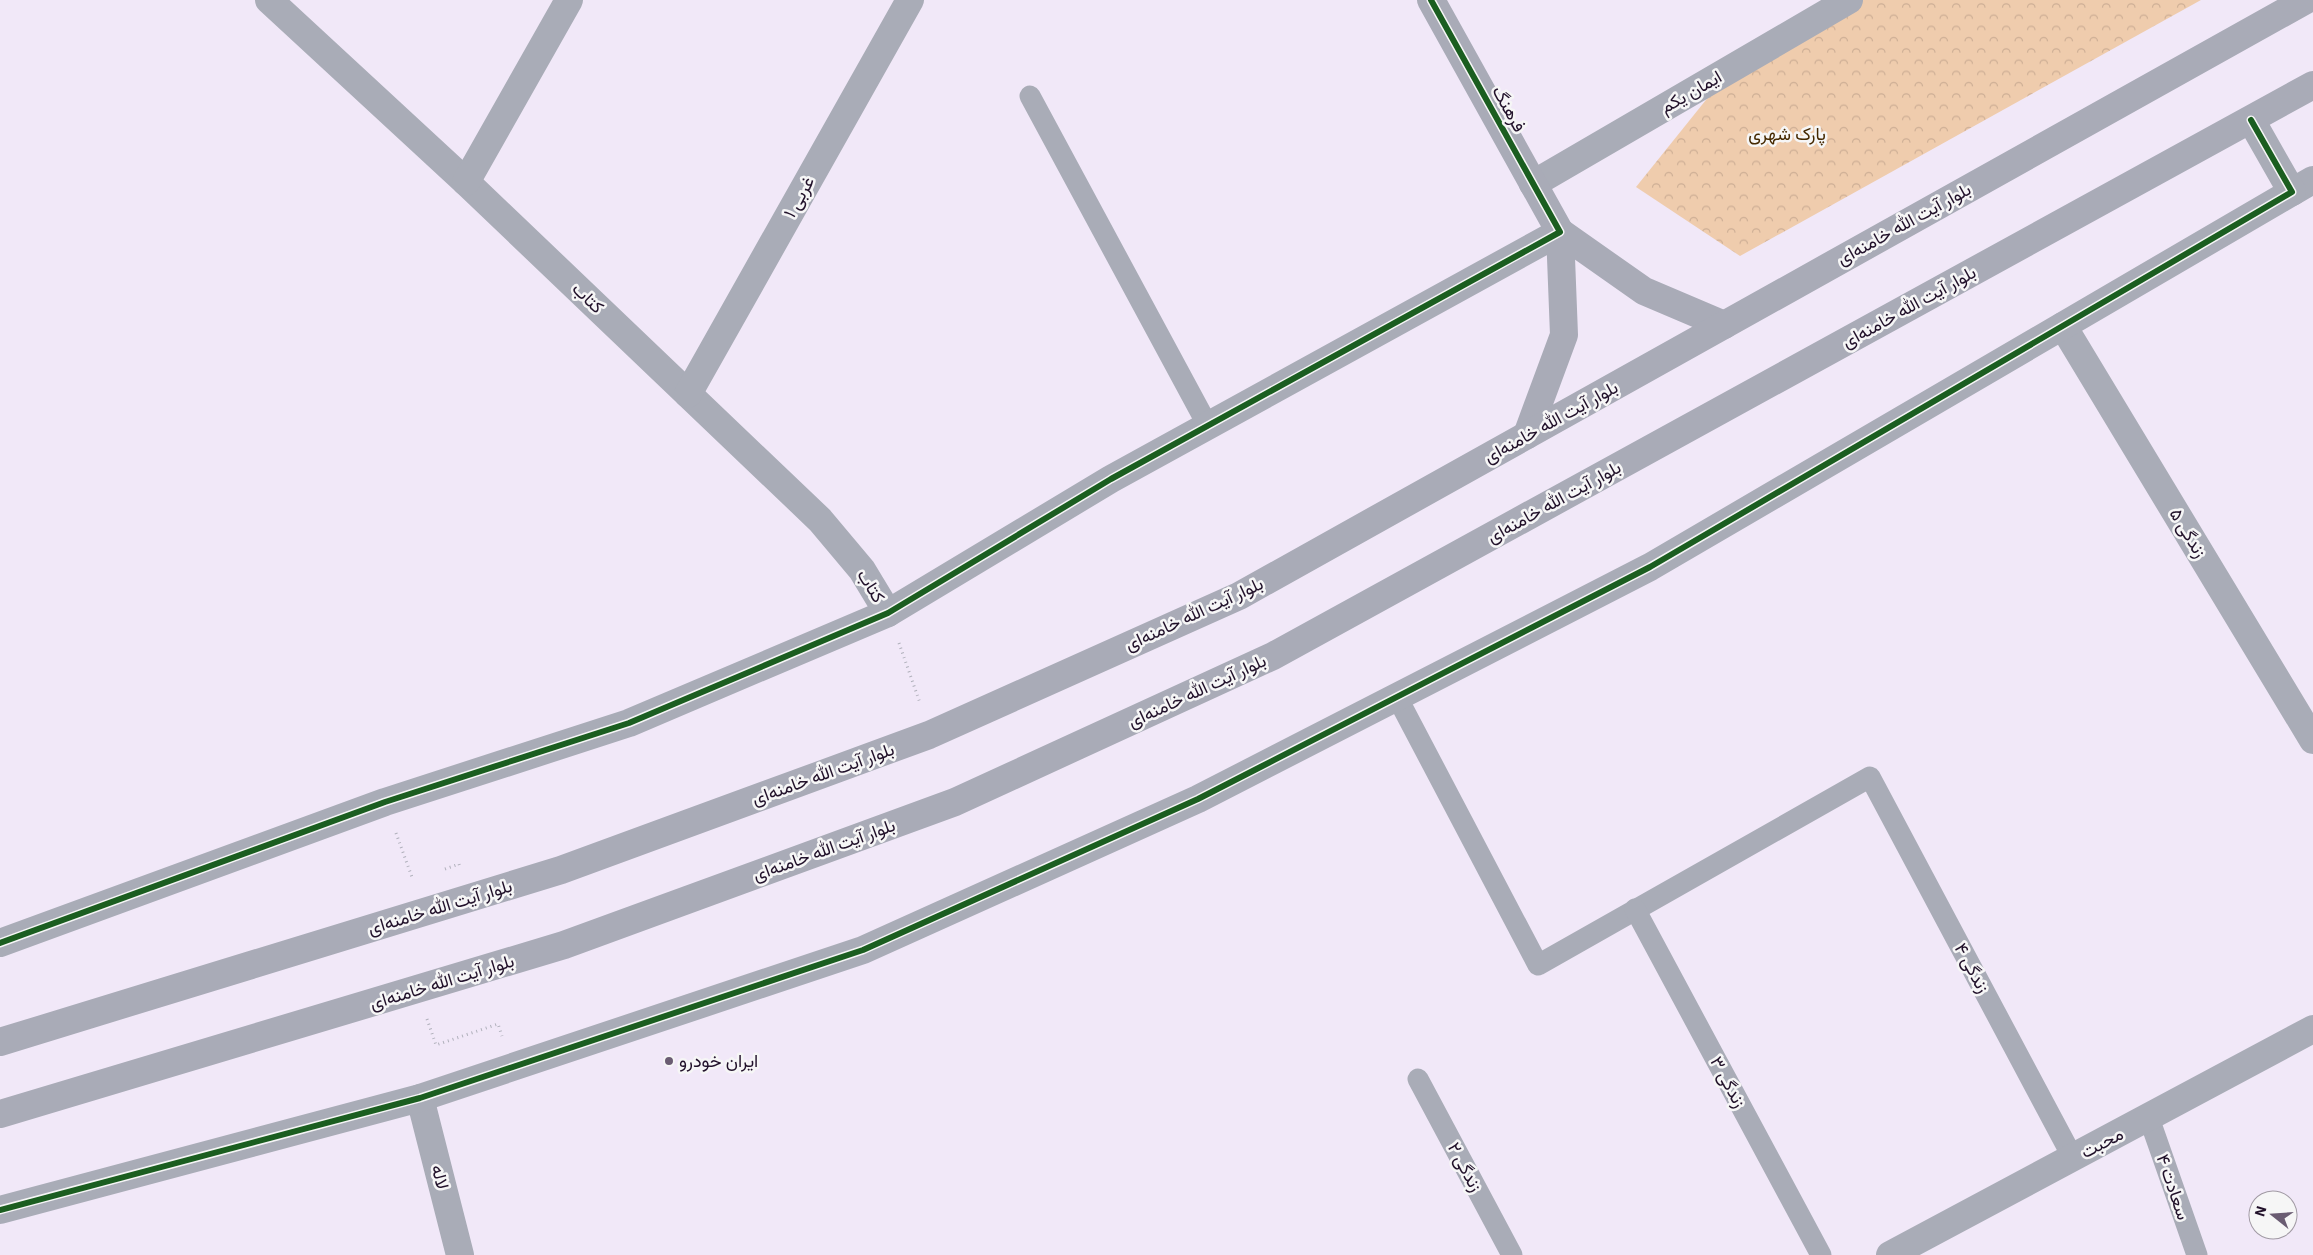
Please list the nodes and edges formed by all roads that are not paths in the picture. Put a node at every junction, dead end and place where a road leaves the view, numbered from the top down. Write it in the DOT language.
graph roads {
  1 [pos="269,0"];
  2 [pos="569,0"];
  3 [pos="910,0"];
  4 [pos="1431,0"];
  5 [pos="1849,0"];
  6 [pos="2306,0"];
  7 [pos="2313,84"];
  8 [pos="1030,96"];
  9 [pos="2251,120"];
  10 [pos="466,182"];
  11 [pos="1533,184"];
  12 [pos="2302,186"];
  13 [pos="1560,232"];
  14 [pos="1724,325"];
  15 [pos="2062,326"];
  16 [pos="688,394"];
  17 [pos="1208,426"];
  18 [pos="1527,435"];
  19 [pos="888,612"];
  20 [pos="1397,697"];
  21 [pos="2313,740"];
  22 [pos="1635,909"];
  23 [pos="0,944"];
  24 [pos="2313,1029"];
  25 [pos="0,1042"];
  26 [pos="1418,1080"];
  27 [pos="420,1098"];
  28 [pos="0,1114"];
  29 [pos="2149,1118"];
  30 [pos="2073,1158"];
  31 [pos="0,1210"];
  32 [pos="1906,1251"];
  33 [pos="460,1255"];
  34 [pos="1512,1255"];
  35 [pos="1822,1255"];
  36 [pos="2197,1255"];
  1 -- 10 [label="street, کتاب"];
  2 -- 10 [label="street"];
  3 -- 16 [label="street, غربی ۱"];
  4 -- 11 [label="main road, فرهنگ"];
  5 -- 11 [label="street, ایمان یکم"];
  6 -- 14 [label="main road, بلوار آیت‌ الله خامنه‌ای"];
  7 -- 9 [label="main road, بلوار آیت الله خامنه‌ای"];
  8 -- 17 [label="lane"];
  9 -- 12 [label="street"];
  9 -- 28 [label="main road, بلوار آیت الله خامنه‌ای"];
  10 -- 16 [label="street, کتاب"];
  11 -- 13 [label="main road, فرهنگ"];
  12 -- 15 [label="street"];
  13 -- 14 [label="main road"];
  13 -- 17 [label="street"];
  13 -- 18 [label="main road"];
  14 -- 18 [label="main road, بلوار آیت‌ الله خامنه‌ای"];
  15 -- 20 [label="street"];
  15 -- 21 [label="street, زندگی ۵"];
  16 -- 19 [label="street, کتاب"];
  17 -- 19 [label="street"];
  18 -- 25 [label="main road, بلوار آیت‌ الله خامنه‌ای"];
  19 -- 23 [label="street"];
  20 -- 22 [label="lane"];
  20 -- 27 [label="street"];
  22 -- 30 [label="lane, زندگی ۴"];
  22 -- 35 [label="lane, زندگی ۳"];
  24 -- 29 [label="street, محبت"];
  26 -- 34 [label="lane, زندگی ۲"];
  27 -- 31 [label="street"];
  27 -- 33 [label="street, لاله"];
  29 -- 30 [label="street, محبت"];
  29 -- 36 [label="lane, سعادت ۴"];
  30 -- 32 [label="street, محبت"];
}
